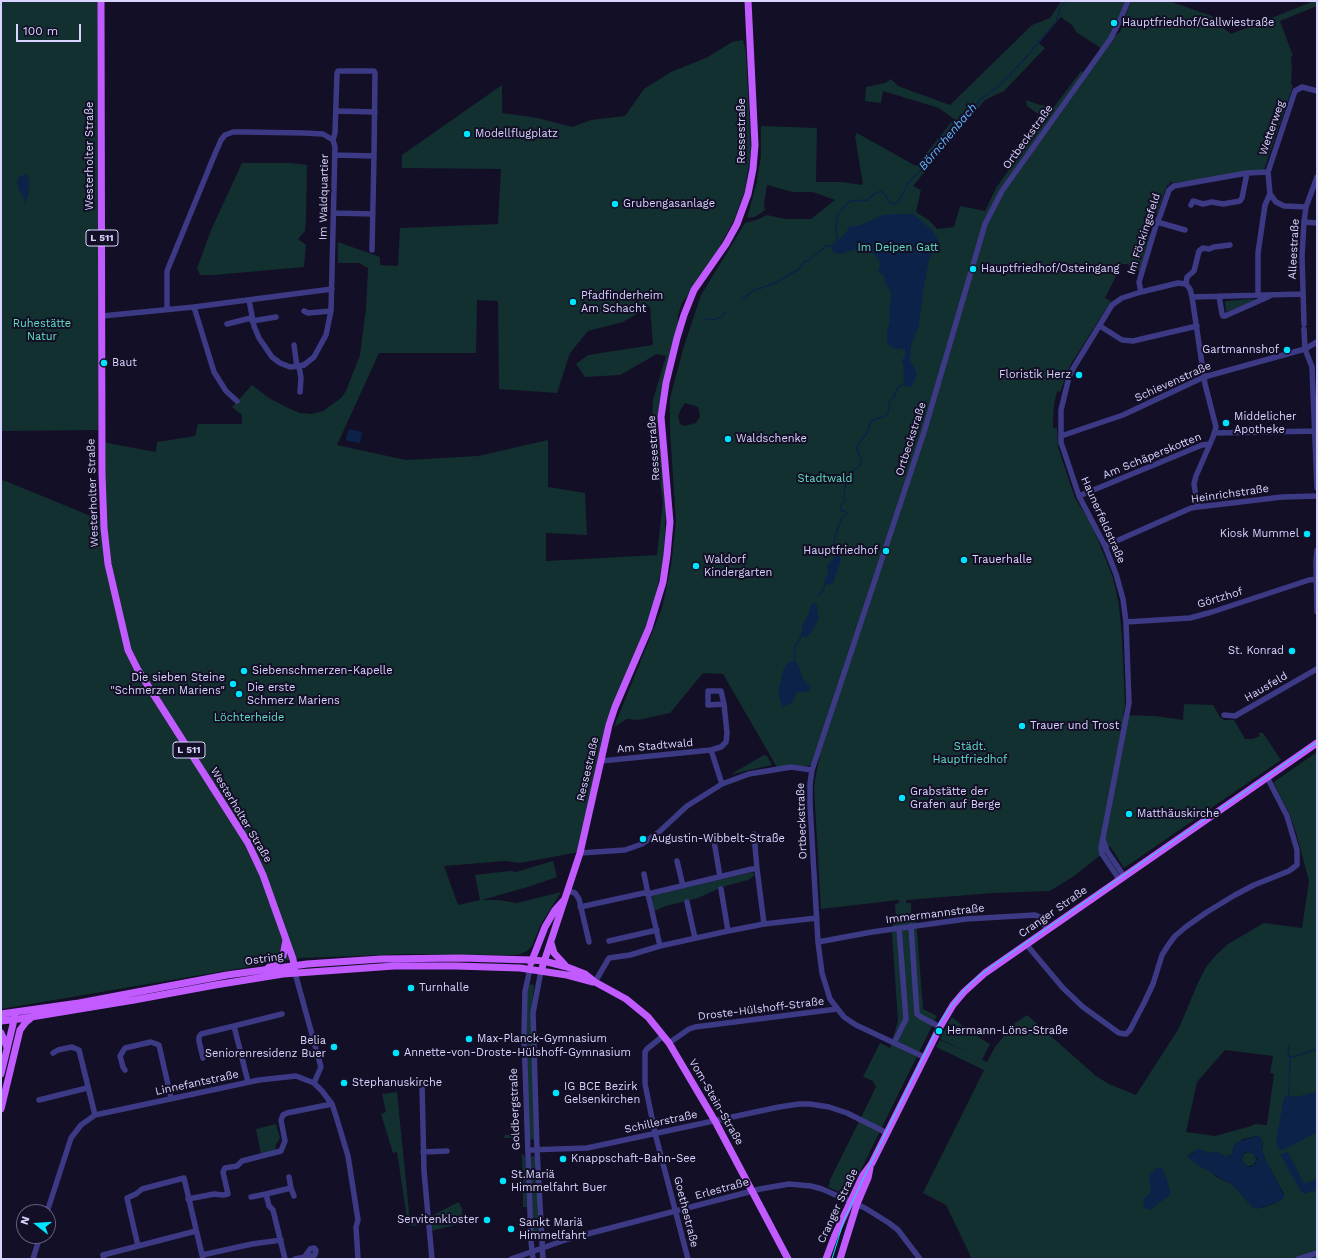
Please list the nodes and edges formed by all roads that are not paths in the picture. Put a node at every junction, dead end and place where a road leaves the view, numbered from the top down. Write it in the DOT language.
graph roads {
  1 [pos="100,1"];
  2 [pos="748,1"];
  3 [pos="1128,1"];
  4 [pos="1317,91"];
  5 [pos="337,111"];
  6 [pos="375,112"];
  7 [pos="333,140"];
  8 [pos="335,155"];
  9 [pos="374,156"];
  10 [pos="1268,172"];
  11 [pos="1247,173"];
  12 [pos="1317,177"];
  13 [pos="1315,186"];
  14 [pos="1270,194"];
  15 [pos="1191,205"];
  16 [pos="1306,207"];
  17 [pos="334,213"];
  18 [pos="372,214"];
  19 [pos="1157,222"];
  20 [pos="1304,222"];
  21 [pos="1317,223"];
  22 [pos="1184,230"];
  23 [pos="1230,245"];
  24 [pos="372,250"];
  25 [pos="1186,284"];
  26 [pos="332,289"];
  27 [pos="1141,292"];
  28 [pos="1302,294"];
  29 [pos="1258,295"];
  30 [pos="1272,295"];
  31 [pos="1219,296"];
  32 [pos="1192,297"];
  33 [pos="249,300"];
  34 [pos="194,307"];
  35 [pos="167,309"];
  36 [pos="331,310"];
  37 [pos="304,311"];
  38 [pos="102,316"];
  39 [pos="276,317"];
  40 [pos="252,319"];
  41 [pos="227,324"];
  42 [pos="1100,326"];
  43 [pos="1197,326"];
  44 [pos="1317,342"];
  45 [pos="294,345"];
  46 [pos="1305,349"];
  47 [pos="298,367"];
  48 [pos="1204,377"];
  49 [pos="1315,385"];
  50 [pos="300,392"];
  51 [pos="237,401"];
  52 [pos="1316,431"];
  53 [pos="1215,433"];
  54 [pos="1061,436"];
  55 [pos="1210,444"];
  56 [pos="1317,488"];
  57 [pos="1079,496"];
  58 [pos="1317,496"];
  59 [pos="1198,507"];
  60 [pos="1105,546"];
  61 [pos="1317,550"];
  62 [pos="1317,579"];
  63 [pos="1317,612"];
  64 [pos="1126,622"];
  65 [pos="1317,669"];
  66 [pos="724,704"];
  67 [pos="1224,715"];
  68 [pos="1317,743"];
  69 [pos="711,750"];
  70 [pos="601,761"];
  71 [pos="812,770"];
  72 [pos="1267,778"];
  73 [pos="722,784"];
  74 [pos="754,834"];
  75 [pos="714,835"];
  76 [pos="580,853"];
  77 [pos="677,861"];
  78 [pos="757,869"];
  79 [pos="644,874"];
  80 [pos="720,877"];
  81 [pos="1122,878"];
  82 [pos="683,886"];
  83 [pos="722,889"];
  84 [pos="567,894"];
  85 [pos="648,894"];
  86 [pos="687,902"];
  87 [pos="580,907"];
  88 [pos="817,918"];
  89 [pos="764,924"];
  90 [pos="911,926"];
  91 [pos="899,928"];
  92 [pos="657,930"];
  93 [pos="728,930"];
  94 [pos="1047,930"];
  95 [pos="695,938"];
  96 [pos="286,939"];
  97 [pos="609,940"];
  98 [pos="589,942"];
  99 [pos="818,942"];
  100 [pos="551,943"];
  101 [pos="1026,944"];
  102 [pos="660,946"];
  103 [pos="532,960"];
  104 [pos="544,961"];
  105 [pos="567,967"];
  106 [pos="266,969"];
  107 [pos="295,969"];
  108 [pos="530,969"];
  109 [pos="541,971"];
  110 [pos="595,982"];
  111 [pos="836,1009"];
  112 [pos="16,1012"];
  113 [pos="1,1014"];
  114 [pos="282,1014"];
  115 [pos="32,1017"];
  116 [pos="16,1020"];
  117 [pos="1,1021"];
  118 [pos="234,1026"];
  119 [pos="940,1027"];
  120 [pos="20,1030"];
  121 [pos="1,1033"];
  122 [pos="663,1036"];
  123 [pos="669,1043"];
  124 [pos="894,1043"];
  125 [pos="7,1047"];
  126 [pos="53,1053"];
  127 [pos="924,1057"];
  128 [pos="203,1058"];
  129 [pos="125,1070"];
  130 [pos="1,1074"];
  131 [pos="248,1082"];
  132 [pos="314,1083"];
  133 [pos="422,1084"];
  134 [pos="87,1088"];
  135 [pos="171,1098"];
  136 [pos="39,1100"];
  137 [pos="332,1104"];
  138 [pos="1,1109"];
  139 [pos="95,1115"];
  140 [pos="715,1121"];
  141 [pos="655,1133"];
  142 [pos="887,1133"];
  143 [pos="528,1150"];
  144 [pos="537,1150"];
  145 [pos="447,1151"];
  146 [pos="423,1152"];
  147 [pos="289,1177"];
  148 [pos="291,1188"];
  149 [pos="752,1191"];
  150 [pos="266,1194"];
  151 [pos="294,1196"];
  152 [pos="251,1197"];
  153 [pos="188,1200"];
  154 [pos="854,1202"];
  155 [pos="49,1204"];
  156 [pos="675,1211"];
  157 [pos="196,1232"];
  158 [pos="281,1240"];
  159 [pos="38,1244"];
  160 [pos="138,1246"];
  161 [pos="542,1248"];
  162 [pos="532,1252"];
  163 [pos="1317,1253"];
  164 [pos="305,1256"];
  165 [pos="202,1257"];
  166 [pos="33,1259"];
  167 [pos="104,1259"];
  168 [pos="285,1259"];
  169 [pos="295,1259"];
  170 [pos="358,1259"];
  171 [pos="432,1259"];
  172 [pos="511,1259"];
  173 [pos="533,1259"];
  174 [pos="543,1259"];
  175 [pos="688,1259"];
  176 [pos="788,1259"];
  177 [pos="826,1259"];
  178 [pos="840,1259"];
  179 [pos="920,1259"];
  180 [pos="1298,1259"];
  1 -- 38 [label="main road, Westerholter Straße / L 511"];
  2 -- 70 [label="main road, Ressestraße"];
  3 -- 71 [label="street, Ortbeckstraße"];
  4 -- 10 [label="street, Wetterweg"];
  5 -- 6 [label="street"];
  5 -- 6 [label="street"];
  5 -- 7 [label="street"];
  6 -- 9 [label="street"];
  7 -- 8 [label="street, Im Waldquartier"];
  7 -- 35 [label="street, Im Waldquartier"];
  8 -- 9 [label="street"];
  8 -- 17 [label="street, Im Waldquartier"];
  9 -- 18 [label="street"];
  10 -- 11 [label="street, Im Föckingsfeld"];
  10 -- 14 [label="street, Wetterweg"];
  11 -- 15 [label="street"];
  11 -- 19 [label="street, Im Föckingsfeld"];
  12 -- 13 [label="street, Alleestraße"];
  13 -- 16 [label="street, Alleestraße"];
  14 -- 16 [label="street"];
  14 -- 29 [label="street, Wetterweg"];
  16 -- 20 [label="street, Alleestraße"];
  17 -- 18 [label="street"];
  17 -- 26 [label="street, Im Waldquartier"];
  18 -- 24 [label="street"];
  19 -- 22 [label="street"];
  19 -- 27 [label="street, Im Föckingsfeld"];
  20 -- 21 [label="street"];
  20 -- 28 [label="street, Alleestraße"];
  23 -- 25 [label="street"];
  25 -- 27 [label="street, Haunerfeldstraße"];
  25 -- 32 [label="street"];
  26 -- 33 [label="street"];
  26 -- 36 [label="street, Im Waldquartier"];
  27 -- 42 [label="street, Haunerfeldstraße"];
  28 -- 30 [label="street"];
  28 -- 46 [label="street, Alleestraße"];
  29 -- 30 [label="street"];
  29 -- 31 [label="street"];
  30 -- 31 [label="street"];
  31 -- 32 [label="street"];
  32 -- 43 [label="street"];
  33 -- 34 [label="street"];
  33 -- 40 [label="street"];
  34 -- 35 [label="street"];
  34 -- 51 [label="street"];
  35 -- 38 [label="street"];
  36 -- 37 [label="street"];
  36 -- 47 [label="street, Im Waldquartier"];
  38 -- 96 [label="main road, Westerholter Straße / L 511"];
  39 -- 40 [label="street"];
  40 -- 41 [label="street"];
  40 -- 47 [label="street"];
  42 -- 43 [label="street"];
  42 -- 54 [label="street, Haunerfeldstraße"];
  43 -- 48 [label="street"];
  44 -- 46 [label="street, Schievenstraße"];
  45 -- 47 [label="street"];
  46 -- 48 [label="street, Schievenstraße"];
  46 -- 49 [label="street"];
  47 -- 50 [label="street"];
  48 -- 53 [label="street"];
  48 -- 54 [label="street, Schievenstraße"];
  49 -- 52 [label="street"];
  52 -- 53 [label="street"];
  52 -- 56 [label="street"];
  53 -- 55 [label="street"];
  54 -- 57 [label="street, Haunerfeldstraße"];
  55 -- 57 [label="street, Am Schäperskotten"];
  55 -- 59 [label="street"];
  57 -- 60 [label="street, Haunerfeldstraße"];
  58 -- 59 [label="street, Heinrichstraße"];
  59 -- 60 [label="street, Heinrichstraße"];
  60 -- 64 [label="street, Haunerfeldstraße"];
  61 -- 62 [label="street"];
  62 -- 63 [label="street"];
  62 -- 64 [label="street, Görtzhof"];
  64 -- 81 [label="street, Haunerfeldstraße"];
  65 -- 67 [label="street, Hausfeld"];
  66 -- 69 [label="street, Am Stadtwald"];
  68 -- 72 [label="main road, Cranger Straße"];
  69 -- 70 [label="street, Am Stadtwald"];
  69 -- 73 [label="street"];
  70 -- 76 [label="main road, Ressestraße"];
  71 -- 73 [label="street"];
  71 -- 88 [label="street, Ortbeckstraße"];
  72 -- 81 [label="main road, Cranger Straße"];
  72 -- 101 [label="street"];
  73 -- 76 [label="street"];
  74 -- 78 [label="street"];
  75 -- 80 [label="street"];
  76 -- 84 [label="main road, Ressestraße"];
  77 -- 82 [label="street"];
  78 -- 80 [label="street"];
  78 -- 89 [label="street"];
  79 -- 85 [label="street"];
  80 -- 82 [label="street"];
  81 -- 94 [label="main road, Cranger Straße"];
  82 -- 85 [label="street"];
  83 -- 93 [label="street"];
  84 -- 87 [label="street"];
  84 -- 100 [label="main road, Ressestraße"];
  84 -- 103 [label="main road, Ressestraße"];
  85 -- 87 [label="street"];
  85 -- 92 [label="street"];
  86 -- 95 [label="street"];
  87 -- 98 [label="street"];
  88 -- 89 [label="street"];
  88 -- 99 [label="street"];
  89 -- 93 [label="street"];
  90 -- 91 [label="street, Immermannstraße"];
  90 -- 94 [label="street, Immermannstraße"];
  90 -- 119 [label="street"];
  91 -- 99 [label="street, Immermannstraße"];
  91 -- 124 [label="street"];
  92 -- 97 [label="street"];
  92 -- 102 [label="street"];
  93 -- 95 [label="street"];
  94 -- 101 [label="main road, Cranger Straße"];
  95 -- 102 [label="street"];
  96 -- 106 [label="main road"];
  96 -- 107 [label="main road, Westerholter Straße / L 511"];
  99 -- 111 [label="street"];
  100 -- 104 [label="main road, Ressestraße"];
  100 -- 105 [label="main road"];
  101 -- 119 [label="main road, Cranger Straße"];
  102 -- 110 [label="street"];
  103 -- 104 [label="main road, Vom-Stein-Straße"];
  103 -- 107 [label="main road, Ostring"];
  103 -- 108 [label="main road, Goldbergstraße"];
  104 -- 105 [label="main road, Vom-Stein-Straße"];
  104 -- 109 [label="main road, Ressestraße"];
  105 -- 110 [label="main road, Vom-Stein-Straße"];
  106 -- 107 [label="main road, Ostring"];
  106 -- 112 [label="main road, Ostring"];
  107 -- 108 [label="main road, Ostring"];
  107 -- 115 [label="main road, Ostring"];
  107 -- 132 [label="street, Westerholter Straße"];
  108 -- 109 [label="main road, Ostring"];
  108 -- 143 [label="street, Goldbergstraße"];
  109 -- 110 [label="main road, Vom-Stein-Straße"];
  109 -- 144 [label="street, Goldbergstraße"];
  110 -- 122 [label="main road, Vom-Stein-Straße"];
  111 -- 123 [label="street, Droste-Hülshoff-Straße"];
  111 -- 124 [label="street"];
  112 -- 113 [label="main road, Ostring"];
  112 -- 116 [label="main road"];
  114 -- 118 [label="street"];
  115 -- 116 [label="main road, Ostring"];
  115 -- 120 [label="main road"];
  116 -- 117 [label="main road"];
  116 -- 120 [label="main road"];
  116 -- 125 [label="main road"];
  118 -- 128 [label="street"];
  118 -- 131 [label="street"];
  119 -- 127 [label="main road, Cranger Straße"];
  120 -- 138 [label="main road"];
  121 -- 125 [label="main road"];
  122 -- 123 [label="main road, Vom-Stein-Straße"];
  122 -- 141 [label="street, Goethestraße"];
  123 -- 140 [label="main road, Vom-Stein-Straße"];
  124 -- 127 [label="street"];
  125 -- 130 [label="main road"];
  126 -- 134 [label="street"];
  127 -- 142 [label="main road, Cranger Straße"];
  129 -- 135 [label="street"];
  131 -- 132 [label="street, Linnefantstraße"];
  131 -- 135 [label="street, Linnefantstraße"];
  132 -- 137 [label="street"];
  133 -- 146 [label="street"];
  134 -- 136 [label="street"];
  134 -- 139 [label="street"];
  135 -- 139 [label="street, Linnefantstraße"];
  137 -- 153 [label="street"];
  137 -- 170 [label="street"];
  139 -- 155 [label="street, Linnefantstraße"];
  140 -- 141 [label="street, Schillerstraße"];
  140 -- 142 [label="street, Schillerstraße"];
  140 -- 149 [label="main road, Vom-Stein-Straße"];
  141 -- 144 [label="street, Schillerstraße"];
  141 -- 156 [label="street, Goethestraße"];
  142 -- 154 [label="main road, Cranger Straße"];
  143 -- 144 [label="street, Schillerstraße"];
  143 -- 162 [label="street, Goldbergstraße"];
  144 -- 161 [label="street, Goldbergstraße"];
  145 -- 146 [label="street"];
  146 -- 171 [label="street"];
  147 -- 148 [label="street"];
  148 -- 150 [label="street"];
  148 -- 151 [label="street"];
  149 -- 154 [label="street, Erlestraße"];
  149 -- 156 [label="street, Erlestraße"];
  149 -- 176 [label="main road, Vom-Stein-Straße"];
  150 -- 152 [label="street"];
  150 -- 158 [label="street"];
  153 -- 157 [label="street"];
  153 -- 160 [label="street"];
  154 -- 177 [label="main road, Cranger Straße"];
  154 -- 178 [label="main road, Cranger Straße"];
  154 -- 179 [label="street, Erlestraße"];
  156 -- 161 [label="street, Erlestraße"];
  156 -- 175 [label="street, Goethestraße"];
  157 -- 160 [label="street"];
  157 -- 165 [label="street"];
  158 -- 165 [label="street"];
  158 -- 168 [label="street"];
  159 -- 166 [label="street"];
  160 -- 167 [label="street"];
  161 -- 162 [label="street, Erlestraße"];
  161 -- 174 [label="street, Goldbergstraße"];
  162 -- 172 [label="street, Erlestraße"];
  162 -- 173 [label="street, Goldbergstraße"];
  163 -- 180 [label="street"];
  164 -- 169 [label="street"];
}
